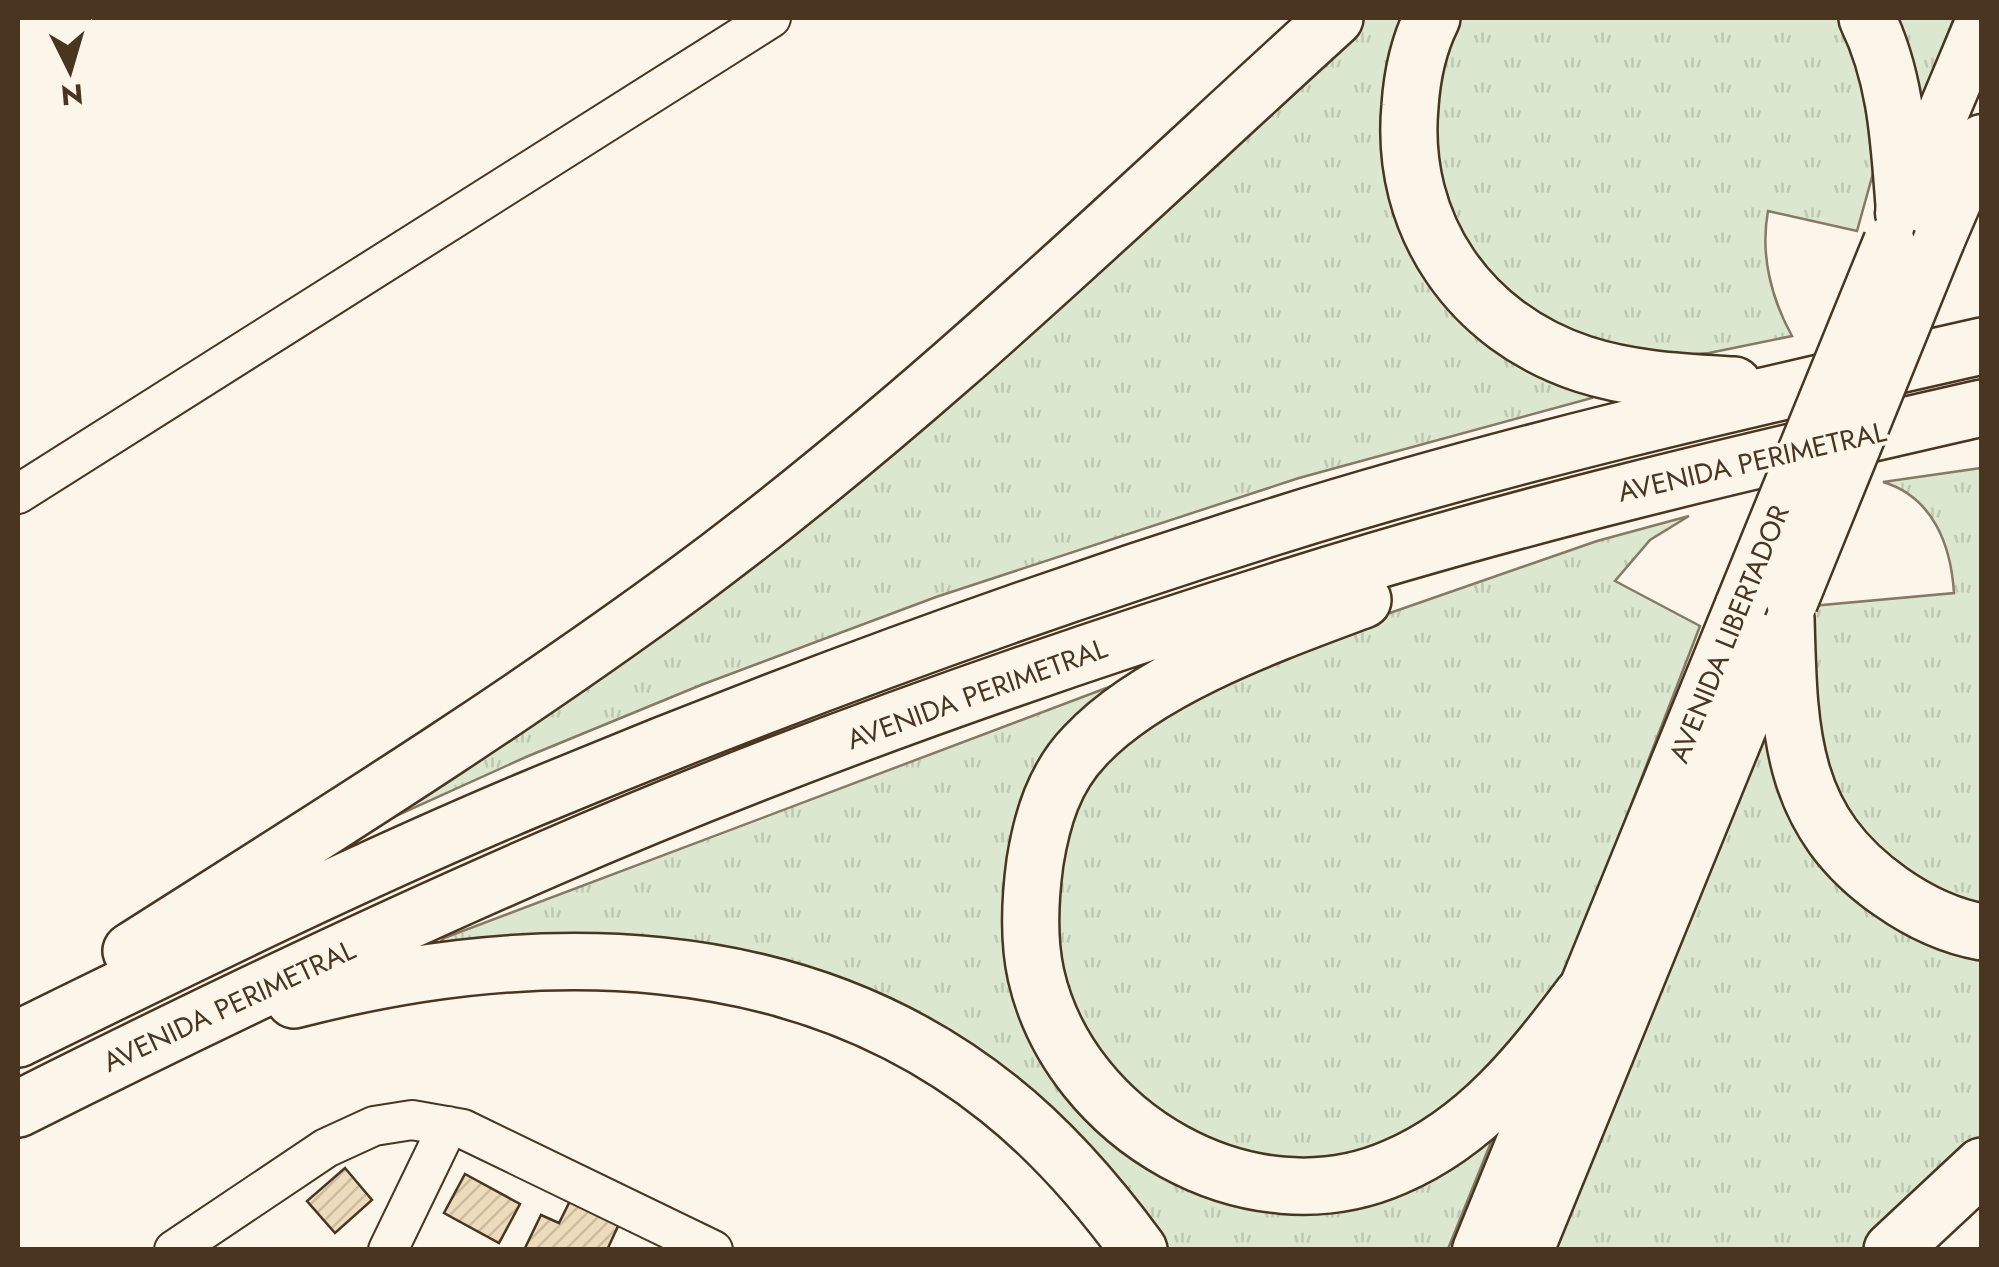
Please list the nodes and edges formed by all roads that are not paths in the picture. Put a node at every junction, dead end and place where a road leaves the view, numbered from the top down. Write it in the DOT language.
graph roads {
  1 [pos="771,18"];
  2 [pos="1334,18"];
  3 [pos="1432,18"];
  4 [pos="1867,18"];
  5 [pos="1982,20"];
  6 [pos="1982,140"];
  7 [pos="1911,229"];
  8 [pos="1982,346"];
  9 [pos="1792,388"];
  10 [pos="1982,408"];
  11 [pos="1894,428"];
  12 [pos="1982,436"];
  13 [pos="1688,476"];
  14 [pos="18,494"];
  15 [pos="1773,609"];
  16 [pos="1982,932"];
  17 [pos="1582,996"];
  18 [pos="18,1023"];
  19 [pos="18,1039"];
  20 [pos="134,1050"];
  21 [pos="18,1109"];
  22 [pos="448,1126"];
  23 [pos="1982,1166"];
  24 [pos="406,1213"];
  25 [pos="663,1238"];
  26 [pos="174,1250"];
  27 [pos="367,1250"];
  28 [pos="388,1250"];
  29 [pos="713,1250"];
  30 [pos="1138,1250"];
  31 [pos="1478,1250"];
  32 [pos="1528,1250"];
  33 [pos="1892,1250"];
  1 -- 14 [label="street"];
  2 -- 18 [label="highway"];
  3 -- 9 [label="highway"];
  4 -- 7 [label="highway"];
  5 -- 7 [label="main road, AVENIDA LIBERTADOR"];
  6 -- 7 [label="main road, AVENIDA LIBERTADOR"];
  7 -- 15 [label="main road, AVENIDA LIBERTADOR, bridge"];
  8 -- 9 [label="highway"];
  9 -- 19 [label="highway"];
  10 -- 11 [label="highway, AVENIDA PERIMETRAL"];
  11 -- 12 [label="highway"];
  11 -- 13 [label="highway, AVENIDA PERIMETRAL"];
  13 -- 17 [label="highway"];
  13 -- 20 [label="highway, AVENIDA PERIMETRAL"];
  15 -- 16 [label="highway"];
  15 -- 17 [label="main road, AVENIDA LIBERTADOR"];
  15 -- 32 [label="main road, AVENIDA LIBERTADOR"];
  17 -- 31 [label="main road, AVENIDA LIBERTADOR"];
  20 -- 21 [label="highway, AVENIDA PERIMETRAL"];
  20 -- 30 [label="highway"];
  22 -- 24 [label="street"];
  22 -- 25 [label="street"];
  22 -- 26 [label="street"];
  23 -- 33 [label="highway"];
  24 -- 27 [label="street"];
  24 -- 28 [label="street"];
  25 -- 29 [label="street"];
}
